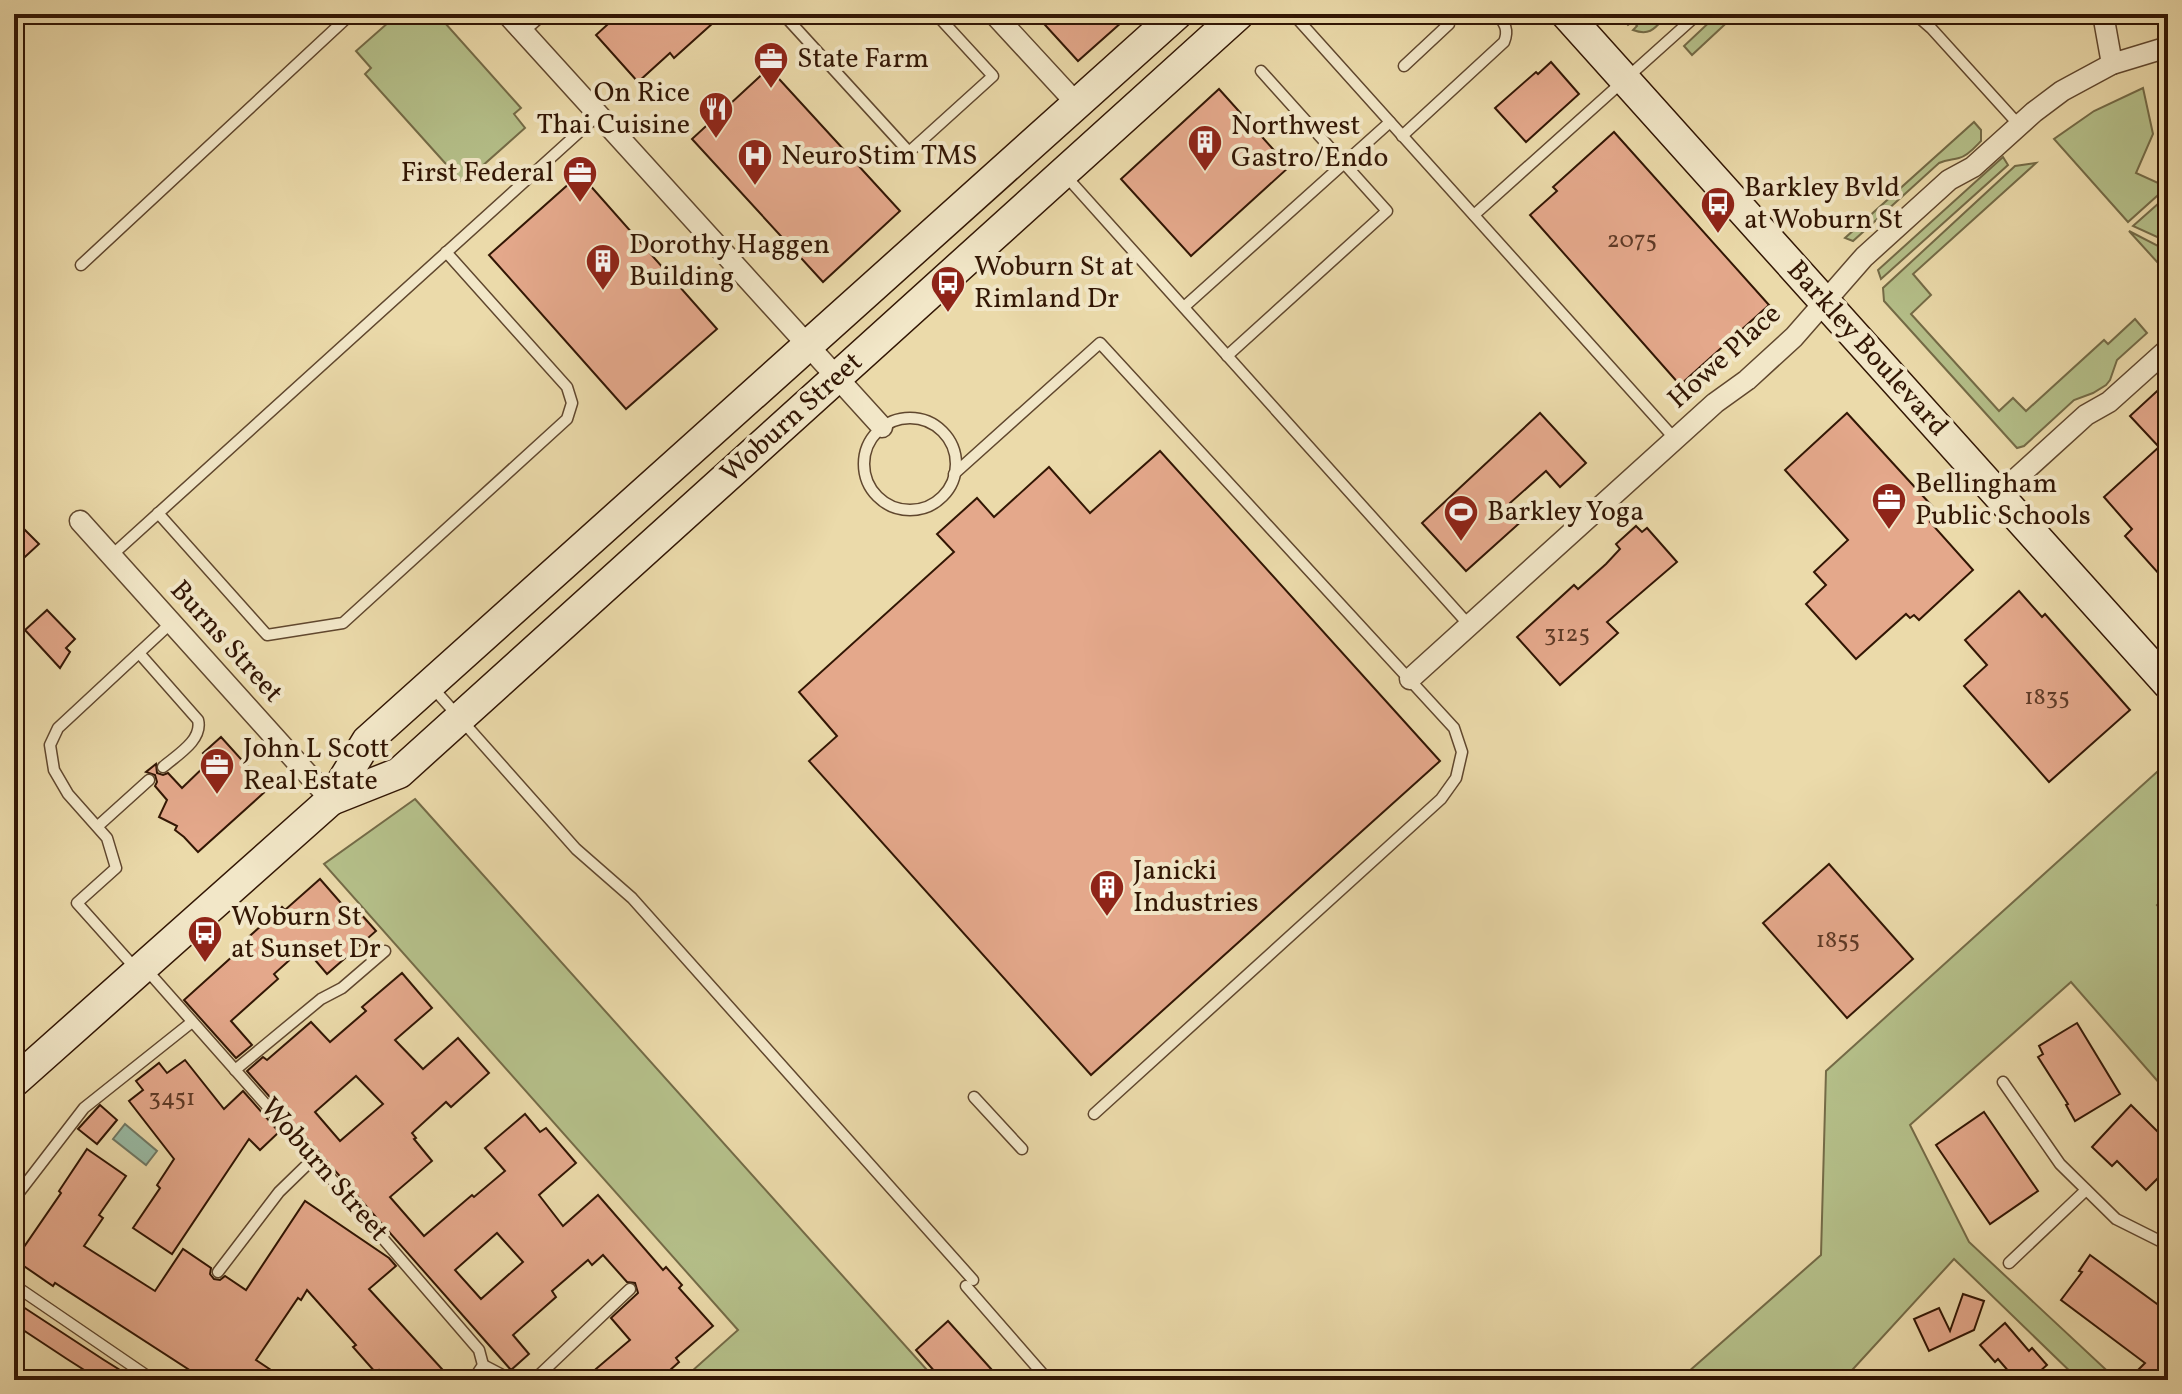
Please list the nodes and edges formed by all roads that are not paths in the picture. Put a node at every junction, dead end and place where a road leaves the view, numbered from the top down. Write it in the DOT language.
graph roads {
  1 [pos="351,14"];
  2 [pos="536,14"];
  3 [pos="783,14"];
  4 [pos="936,14"];
  5 [pos="1177,14"];
  6 [pos="1239,14"];
  7 [pos="1293,14"];
  8 [pos="1497,14"];
  9 [pos="1566,14"];
  10 [pos="1698,14"];
  11 [pos="1915,14"];
  12 [pos="2103,14"];
  13 [pos="1001,16"];
  14 [pos="514,21"];
  15 [pos="1449,24"];
  16 [pos="2168,47"];
  17 [pos="2112,64"];
  18 [pos="1404,66"];
  19 [pos="1261,71"];
  20 [pos="1625,80"];
  21 [pos="1077,104"];
  22 [pos="598,115"];
  23 [pos="1390,122"];
  24 [pos="2019,125"];
  25 [pos="1402,136"];
  26 [pos="1344,164"];
  27 [pos="1063,173"];
  28 [pos="1474,215"];
  29 [pos="446,252"];
  30 [pos="81,265"];
  31 [pos="1825,302"];
  32 [pos="1184,307"];
  33 [pos="808,345"];
  34 [pos="2168,349"];
  35 [pos="1227,356"];
  36 [pos="837,378"];
  37 [pos="882,427"];
  38 [pos="1675,439"];
  39 [pos="954,474"];
  40 [pos="1998,495"];
  41 [pos="158,513"];
  42 [pos="80,521"];
  43 [pos="111,556"];
  44 [pos="171,623"];
  45 [pos="1469,625"];
  46 [pos="139,653"];
  47 [pos="1410,679"];
  48 [pos="430,684"];
  49 [pos="2168,684"];
  50 [pos="460,718"];
  51 [pos="163,767"];
  52 [pos="149,780"];
  53 [pos="331,800"];
  54 [pos="98,826"];
  55 [pos="385,951"];
  56 [pos="141,969"];
  57 [pos="192,1022"];
  58 [pos="235,1070"];
  59 [pos="14,1082"];
  60 [pos="2003,1082"];
  61 [pos="974,1097"];
  62 [pos="1094,1114"];
  63 [pos="1022,1149"];
  64 [pos="314,1158"];
  65 [pos="2086,1190"];
  66 [pos="14,1199"];
  67 [pos="2168,1245"];
  68 [pos="2009,1263"];
  69 [pos="218,1272"];
  70 [pos="14,1285"];
  71 [pos="630,1289"];
  72 [pos="483,1365"];
  73 [pos="153,1380"];
  74 [pos="473,1380"];
  75 [pos="512,1380"];
  76 [pos="534,1380"];
  77 [pos="1048,1380"];
  1 -- 30 [label="lane"];
  2 -- 14 [label="street"];
  3 -- 4 [label="lane"];
  5 -- 21 [label="main road, Woburn Street"];
  6 -- 27 [label="main road, Woburn Street"];
  7 -- 23 [label="lane"];
  8 -- 25 [label="lane"];
  9 -- 20 [label="main road, Barkley Boulevard"];
  10 -- 20 [label="lane"];
  11 -- 24 [label="lane"];
  12 -- 17 [label="street"];
  13 -- 21 [label="street"];
  14 -- 22 [label="street"];
  15 -- 18 [label="lane"];
  16 -- 17 [label="street, Howe Place"];
  17 -- 24 [label="street, Howe Place"];
  19 -- 26 [label="lane"];
  20 -- 28 [label="lane"];
  20 -- 31 [label="main road, Barkley Boulevard"];
  21 -- 33 [label="main road, Woburn Street"];
  22 -- 29 [label="lane"];
  22 -- 33 [label="street"];
  23 -- 25 [label="lane"];
  23 -- 26 [label="lane"];
  24 -- 31 [label="street, Howe Place"];
  25 -- 28 [label="lane"];
  26 -- 32 [label="lane"];
  26 -- 35 [label="lane"];
  27 -- 32 [label="lane"];
  27 -- 36 [label="main road, Woburn Street"];
  28 -- 38 [label="lane"];
  29 -- 41 [label="lane"];
  29 -- 41 [label="lane"];
  31 -- 38 [label="street, Howe Place"];
  31 -- 40 [label="main road, Barkley Boulevard"];
  32 -- 35 [label="lane"];
  33 -- 36 [label="street"];
  33 -- 48 [label="main road, Woburn Street"];
  34 -- 40 [label="street"];
  35 -- 45 [label="lane"];
  36 -- 37 [label="street"];
  36 -- 50 [label="main road, Woburn Street"];
  37 -- 39 [label="lane"];
  37 -- 39 [label="lane"];
  38 -- 45 [label="street, Howe Place"];
  39 -- 47 [label="lane"];
  40 -- 49 [label="main road, Barkley Boulevard"];
  41 -- 43 [label="lane"];
  42 -- 43 [label="street, Burns Street"];
  43 -- 44 [label="street, Burns Street"];
  44 -- 46 [label="lane"];
  44 -- 53 [label="street, Burns Street"];
  45 -- 47 [label="street, Howe Place"];
  46 -- 51 [label="lane"];
  46 -- 54 [label="lane"];
  47 -- 62 [label="lane"];
  48 -- 50 [label="lane"];
  48 -- 53 [label="main road, Woburn Street"];
  50 -- 53 [label="main road, Woburn Street"];
  50 -- 77 [label="lane"];
  52 -- 54 [label="lane"];
  53 -- 56 [label="main road, Woburn Street"];
  54 -- 56 [label="lane"];
  55 -- 58 [label="lane"];
  56 -- 57 [label="lane, Woburn Street"];
  56 -- 59 [label="main road, Woburn Street"];
  57 -- 58 [label="lane, Woburn Street"];
  57 -- 66 [label="lane"];
  58 -- 64 [label="lane, Woburn Street"];
  60 -- 65 [label="lane"];
  61 -- 63 [label="lane"];
  64 -- 69 [label="lane"];
  64 -- 72 [label="lane, Woburn Street"];
  65 -- 67 [label="lane"];
  65 -- 68 [label="lane"];
  70 -- 73 [label="lane"];
  71 -- 76 [label="lane"];
  72 -- 74 [label="lane"];
  72 -- 75 [label="lane"];
}
